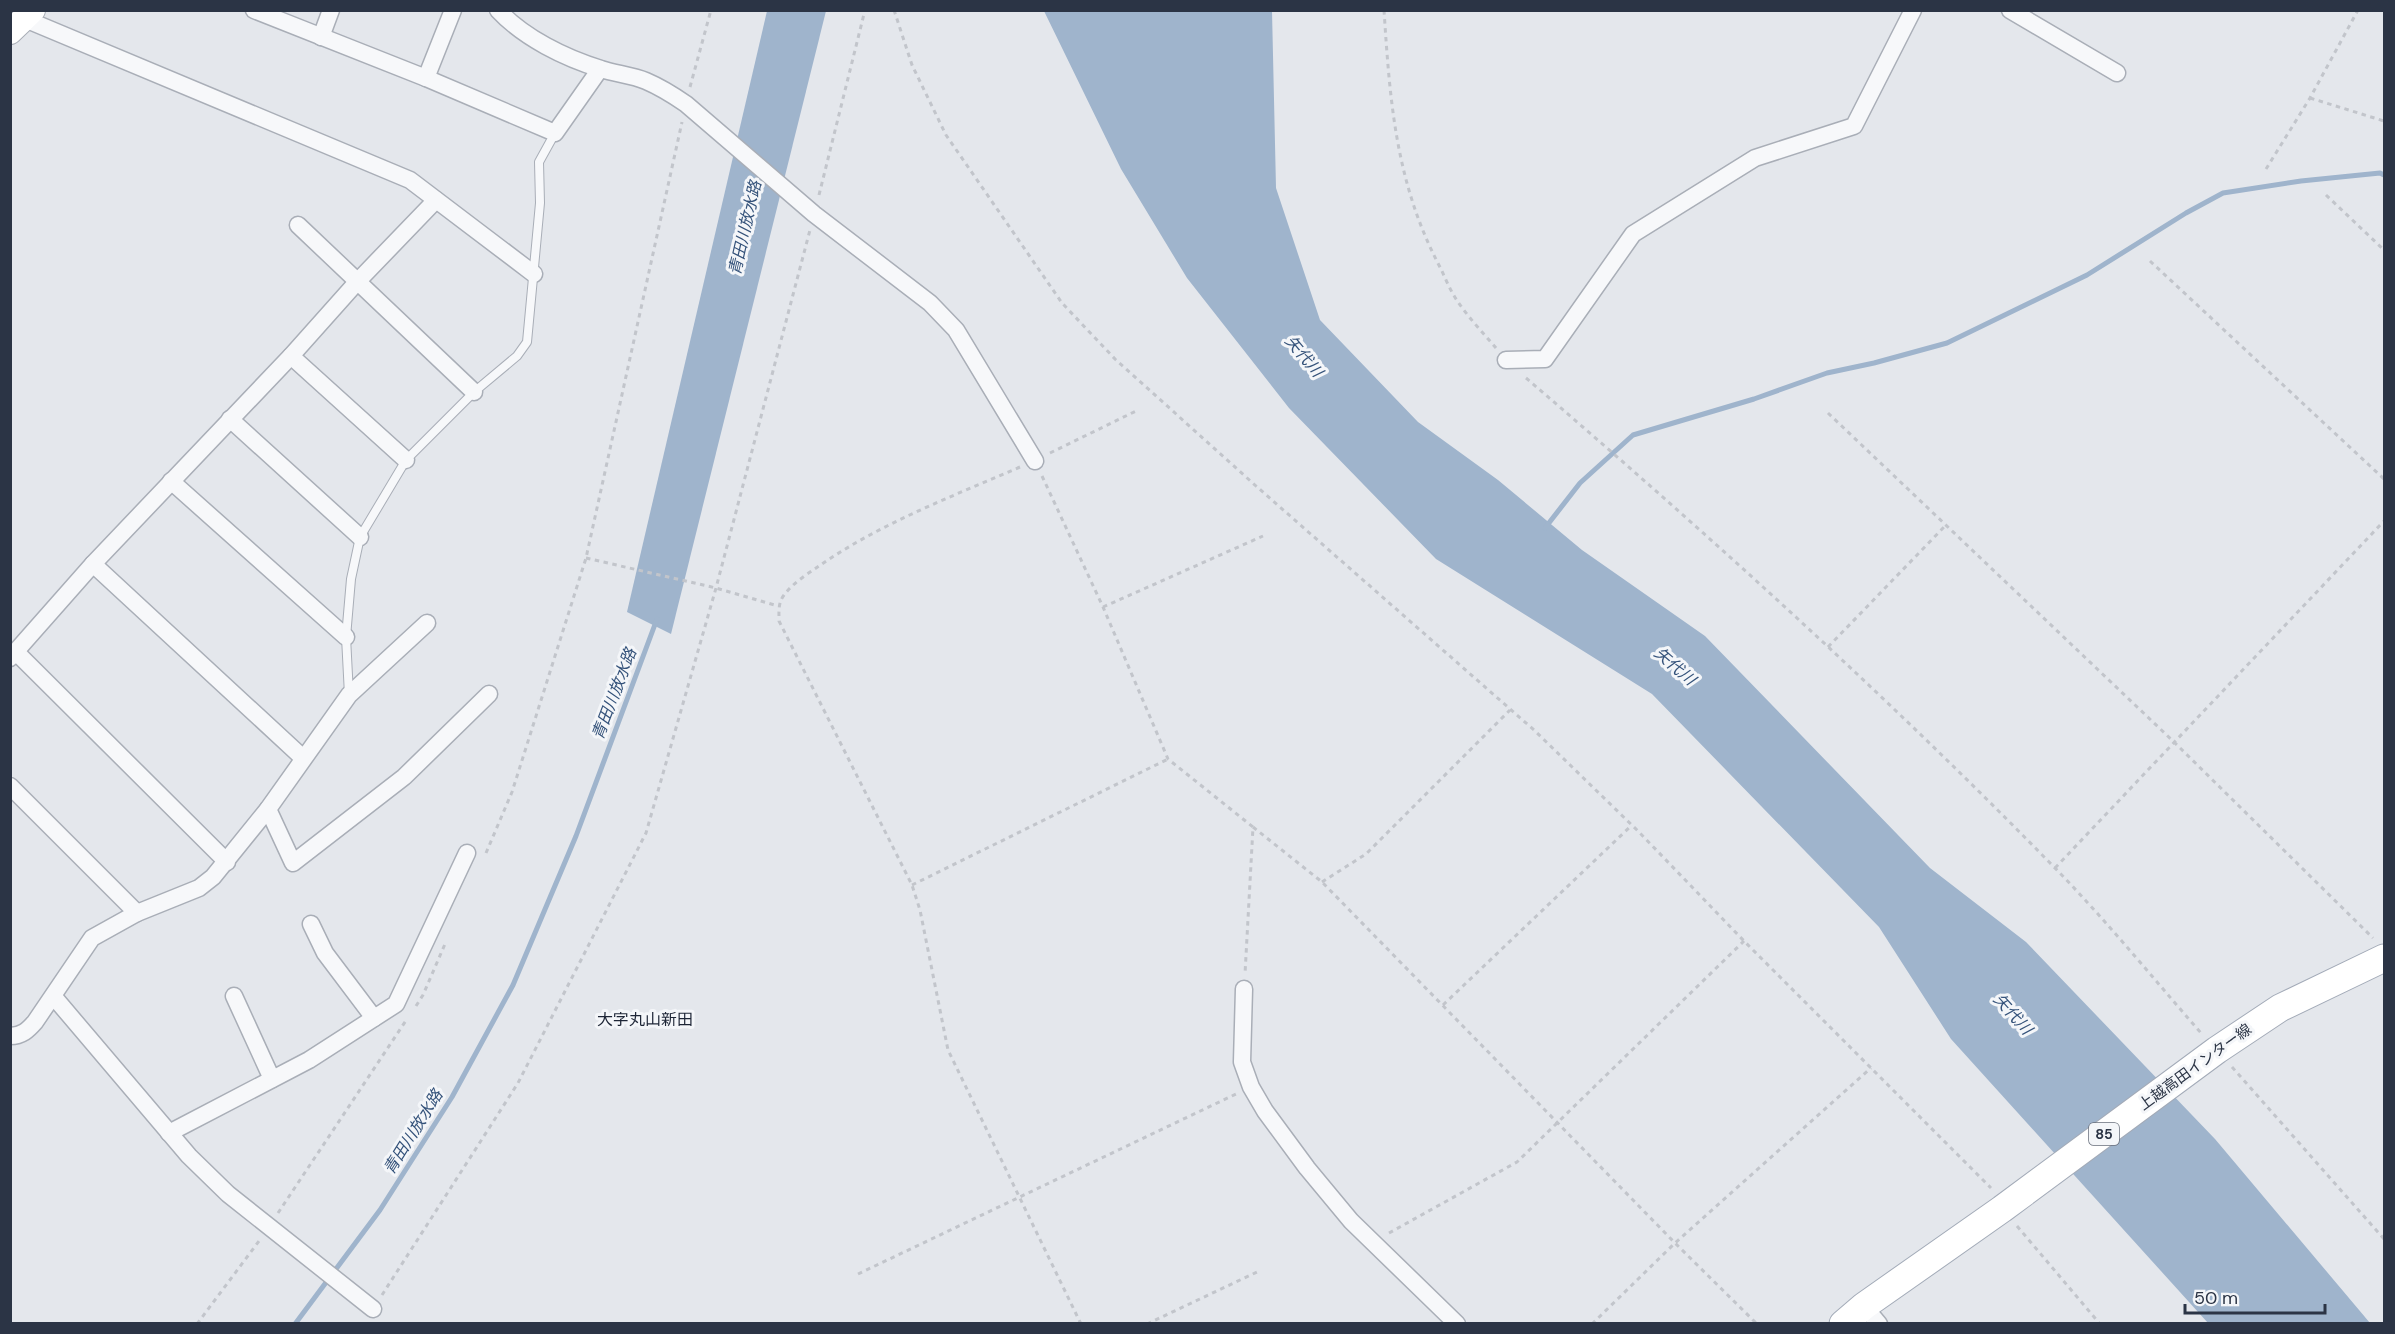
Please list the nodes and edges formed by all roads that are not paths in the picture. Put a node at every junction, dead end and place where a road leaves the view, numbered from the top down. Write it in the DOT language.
graph roads {
  1 [pos="254,10"];
  2 [pos="331,10"];
  3 [pos="453,10"];
  4 [pos="498,10"];
  5 [pos="1913,10"];
  6 [pos="2010,10"];
  7 [pos="23,20"];
  8 [pos="321,36"];
  9 [pos="600,69"];
  10 [pos="2117,73"];
  11 [pos="426,78"];
  12 [pos="555,133"];
  13 [pos="436,200"];
  14 [pos="298,225"];
  15 [pos="534,274"];
  16 [pos="357,282"];
  17 [pos="291,356"];
  18 [pos="1506,360"];
  19 [pos="474,392"];
  20 [pos="230,419"];
  21 [pos="406,460"];
  22 [pos="1035,461"];
  23 [pos="171,481"];
  24 [pos="360,537"];
  25 [pos="93,564"];
  26 [pos="427,623"];
  27 [pos="346,637"];
  28 [pos="13,655"];
  29 [pos="489,694"];
  30 [pos="349,695"];
  31 [pos="303,758"];
  32 [pos="10,786"];
  33 [pos="268,809"];
  34 [pos="467,853"];
  35 [pos="227,862"];
  36 [pos="137,913"];
  37 [pos="311,924"];
  38 [pos="2380,950"];
  39 [pos="1244,989"];
  40 [pos="234,996"];
  41 [pos="54,997"];
  42 [pos="374,1018"];
  43 [pos="10,1036"];
  44 [pos="272,1079"];
  45 [pos="169,1133"];
  46 [pos="373,1309"];
  47 [pos="1871,1315"];
  48 [pos="1457,1323"];
  49 [pos="1844,1323"];
  1 -- 8 [label="street"];
  2 -- 8 [label="street"];
  3 -- 11 [label="street"];
  4 -- 9 [label="street"];
  5 -- 18 [label="street"];
  6 -- 10 [label="street"];
  7 -- 13 [label="street"];
  8 -- 11 [label="street"];
  9 -- 12 [label="street"];
  9 -- 22 [label="street"];
  11 -- 12 [label="street"];
  12 -- 15 [label="lane"];
  13 -- 15 [label="street"];
  13 -- 16 [label="street"];
  14 -- 16 [label="street"];
  15 -- 19 [label="lane"];
  16 -- 17 [label="street"];
  16 -- 19 [label="street"];
  17 -- 20 [label="street"];
  17 -- 21 [label="street"];
  19 -- 21 [label="lane"];
  20 -- 23 [label="street"];
  20 -- 24 [label="street"];
  21 -- 24 [label="lane"];
  23 -- 25 [label="street"];
  23 -- 27 [label="street"];
  24 -- 27 [label="lane"];
  25 -- 28 [label="street"];
  25 -- 31 [label="street"];
  26 -- 30 [label="street"];
  27 -- 30 [label="lane"];
  28 -- 35 [label="street"];
  29 -- 33 [label="street"];
  30 -- 31 [label="street"];
  31 -- 33 [label="street"];
  32 -- 36 [label="street"];
  33 -- 35 [label="street"];
  34 -- 42 [label="street"];
  35 -- 36 [label="street"];
  36 -- 41 [label="street"];
  37 -- 42 [label="street"];
  38 -- 47 [label="main road, 上越高田インター線 / 85"];
  39 -- 48 [label="street"];
  40 -- 44 [label="street"];
  41 -- 43 [label="street"];
  41 -- 45 [label="street"];
  42 -- 44 [label="street"];
  44 -- 45 [label="street"];
  45 -- 46 [label="street"];
  47 -- 49 [label="main road, 上越高田インター線 / 85"];
}
